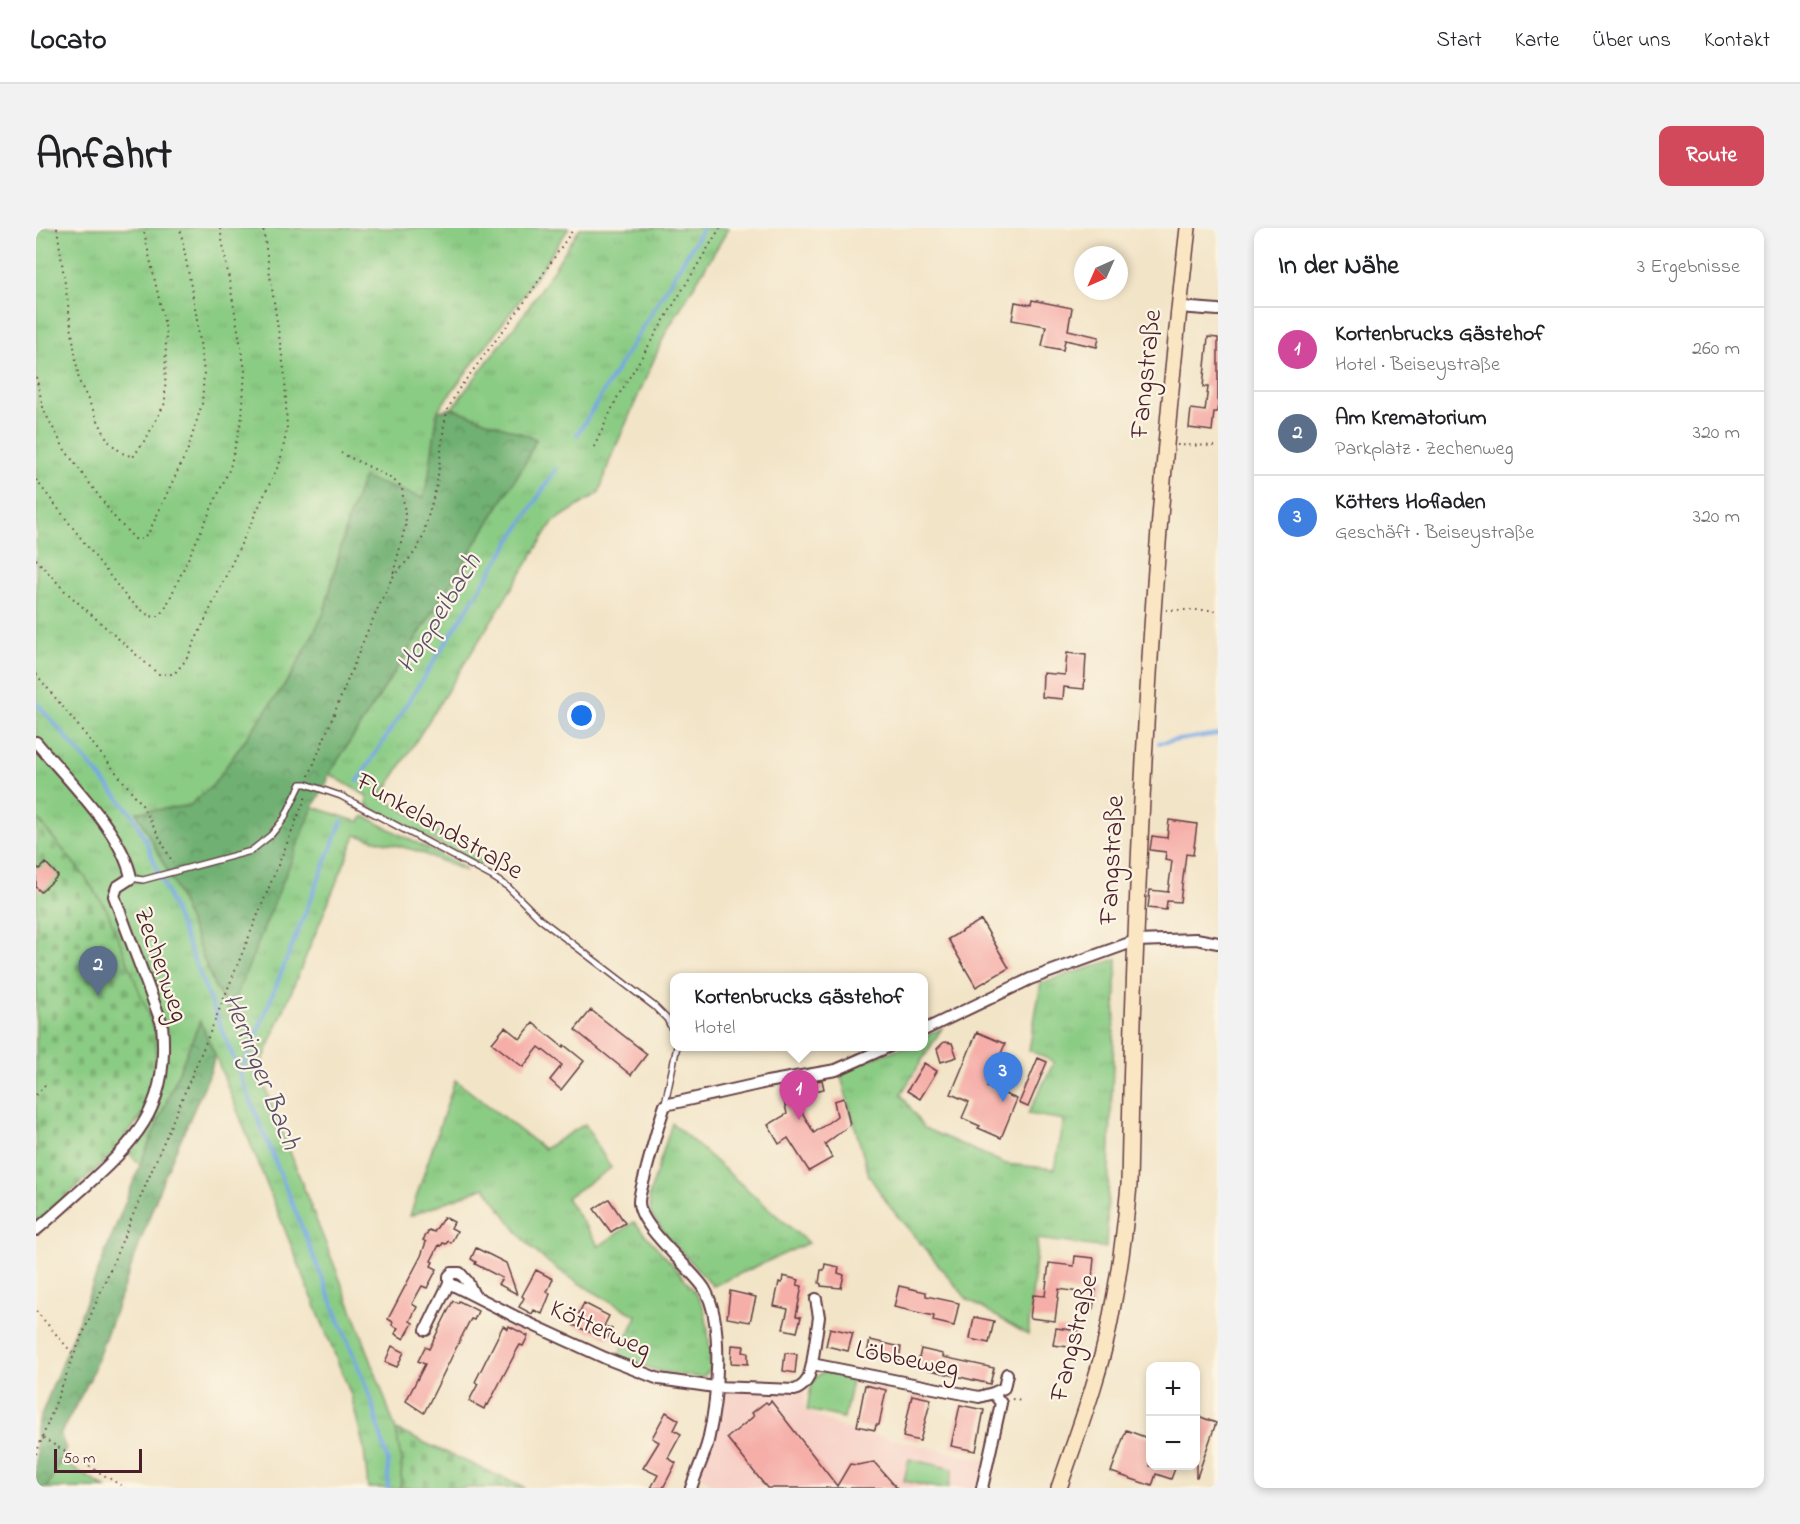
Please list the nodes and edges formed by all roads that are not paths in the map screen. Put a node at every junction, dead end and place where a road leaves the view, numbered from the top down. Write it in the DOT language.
graph roads {
  1 [pos="1188,228"];
  2 [pos="1179,307"];
  3 [pos="1218,310"];
  4 [pos="36,742"];
  5 [pos="131,878"];
  6 [pos="1135,941"];
  7 [pos="1218,944"];
  8 [pos="670,1024"];
  9 [pos="928,1028"];
  10 [pos="676,1051"];
  11 [pos="881,1051"];
  12 [pos="665,1105"];
  13 [pos="36,1230"];
  14 [pos="816,1299"];
  15 [pos="426,1330"];
  16 [pos="812,1364"];
  17 [pos="1007,1374"];
  18 [pos="715,1386"];
  19 [pos="993,1393"];
  20 [pos="691,1488"];
  21 [pos="982,1488"];
  22 [pos="1059,1488"];
  1 -- 2 [label="main road, Fangstraße"];
  2 -- 3 [label="street"];
  2 -- 6 [label="main road, Fangstraße"];
  4 -- 5 [label="street, Zechenweg"];
  5 -- 8 [label="lane, Funkelandstraße"];
  5 -- 13 [label="street, Zechenweg"];
  6 -- 7 [label="street"];
  6 -- 9 [label="street"];
  6 -- 22 [label="main road, Fangstraße"];
  10 -- 12 [label="lane"];
  11 -- 12 [label="street"];
  12 -- 18 [label="street"];
  14 -- 16 [label="street"];
  15 -- 18 [label="street, Kötterweg"];
  16 -- 18 [label="street"];
  16 -- 19 [label="street, Löbbeweg"];
  17 -- 19 [label="street, Löbbeweg"];
  18 -- 20 [label="street"];
  19 -- 21 [label="street, Löbbeweg"];
}
